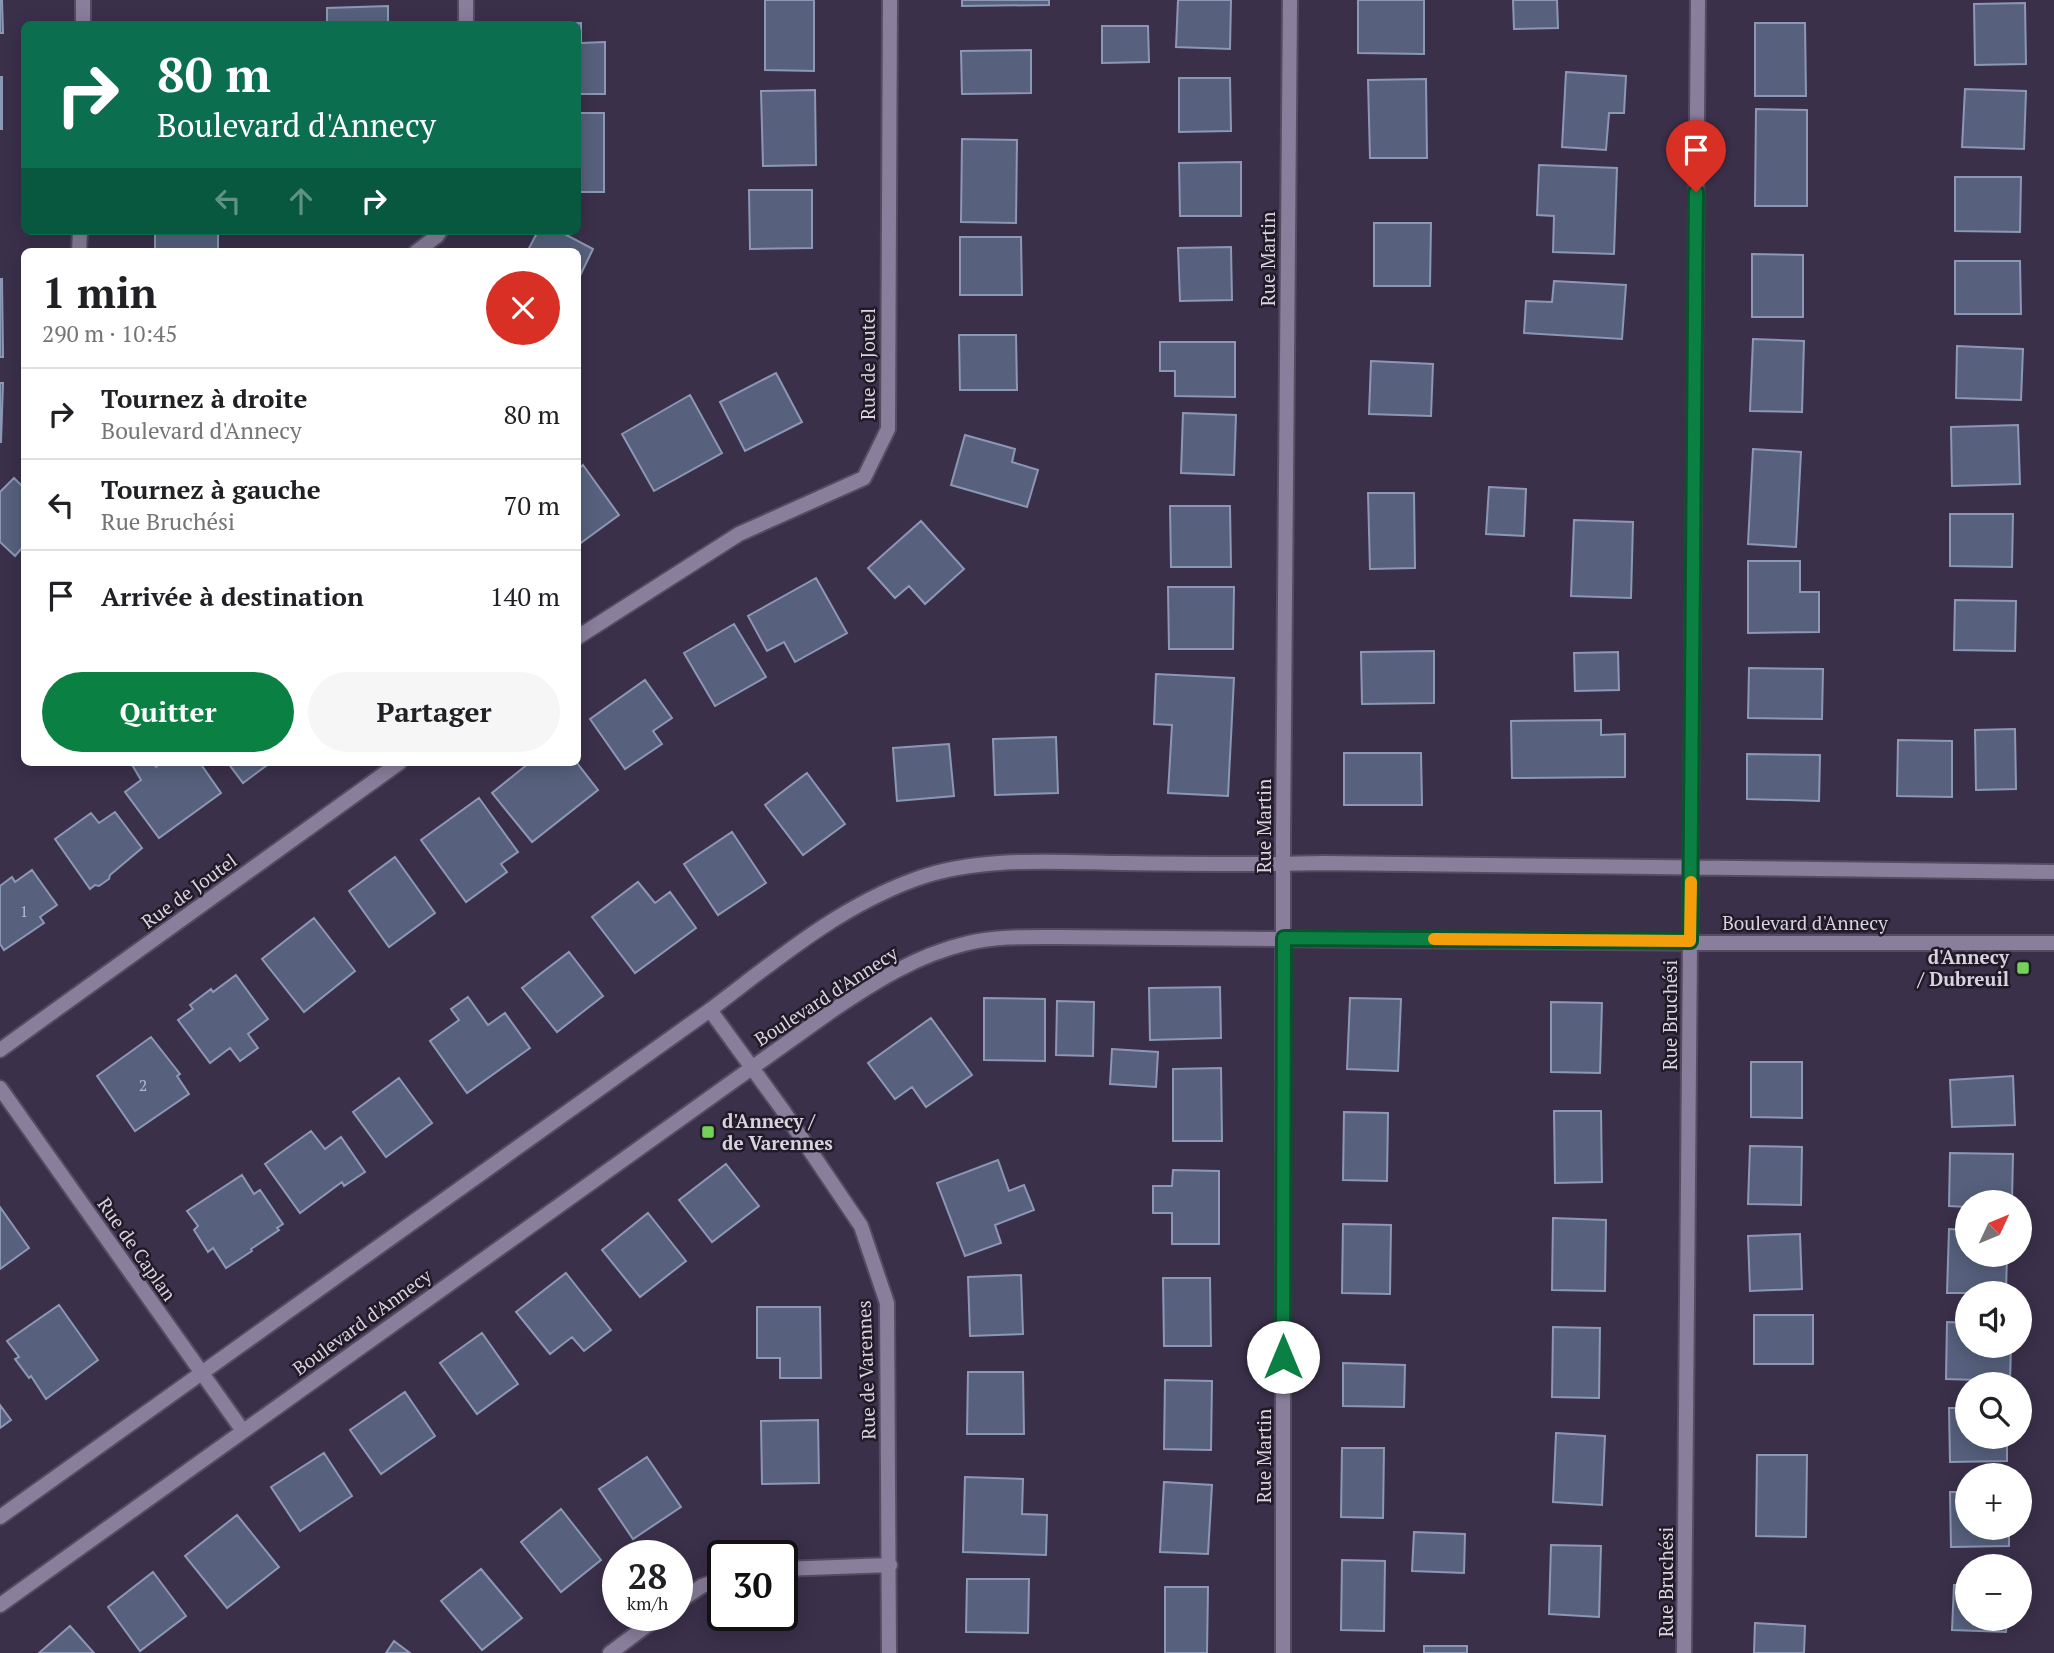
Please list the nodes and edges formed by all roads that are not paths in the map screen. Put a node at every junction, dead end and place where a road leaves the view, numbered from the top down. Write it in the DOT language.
graph roads {
  1 [pos="83,0"];
  2 [pos="466,0"];
  3 [pos="890,0"];
  4 [pos="1290,0"];
  5 [pos="1698,0"];
  6 [pos="83,21"];
  7 [pos="466,21"];
  8 [pos="438,235"];
  9 [pos="421,248"];
  10 [pos="581,635"];
  11 [pos="395,766"];
  12 [pos="1283,864"];
  13 [pos="1691,869"];
  14 [pos="2054,872"];
  15 [pos="1284,938"];
  16 [pos="1690,941"];
  17 [pos="2054,943"];
  18 [pos="710,1010"];
  19 [pos="0,1050"];
  20 [pos="752,1068"];
  21 [pos="0,1088"];
  22 [pos="201,1372"];
  23 [pos="243,1431"];
  24 [pos="0,1517"];
  25 [pos="890,1565"];
  26 [pos="798,1568"];
  27 [pos="0,1605"];
  28 [pos="640,1631"];
  29 [pos="610,1653"];
  30 [pos="889,1653"];
  31 [pos="1283,1653"];
  32 [pos="1684,1653"];
  1 -- 6 [label="street"];
  2 -- 7 [label="street"];
  3 -- 10 [label="street, Rue de Joutel"];
  4 -- 12 [label="street, Rue Martin"];
  5 -- 13 [label="street, Rue Bruchési"];
  8 -- 9 [label="street"];
  11 -- 19 [label="street, Rue de Joutel"];
  12 -- 13 [label="street"];
  12 -- 15 [label="street, Rue Martin"];
  12 -- 18 [label="street"];
  13 -- 14 [label="street"];
  13 -- 16 [label="street, Rue Bruchési"];
  15 -- 16 [label="street, Boulevard d'Annecy"];
  15 -- 20 [label="street, Boulevard d'Annecy"];
  15 -- 31 [label="street, Rue Martin"];
  16 -- 17 [label="street, Boulevard d'Annecy"];
  16 -- 32 [label="street, Rue Bruchési"];
  18 -- 20 [label="street, Rue de Varennes"];
  18 -- 22 [label="street"];
  20 -- 23 [label="street, Boulevard d'Annecy"];
  20 -- 25 [label="street, Rue de Varennes"];
  21 -- 22 [label="street, Rue de Caplan"];
  22 -- 23 [label="street, Rue de Caplan"];
  22 -- 24 [label="street"];
  23 -- 27 [label="street, Boulevard d'Annecy"];
  25 -- 26 [label="street"];
  25 -- 30 [label="street, Rue de Varennes"];
  28 -- 29 [label="street"];
}
